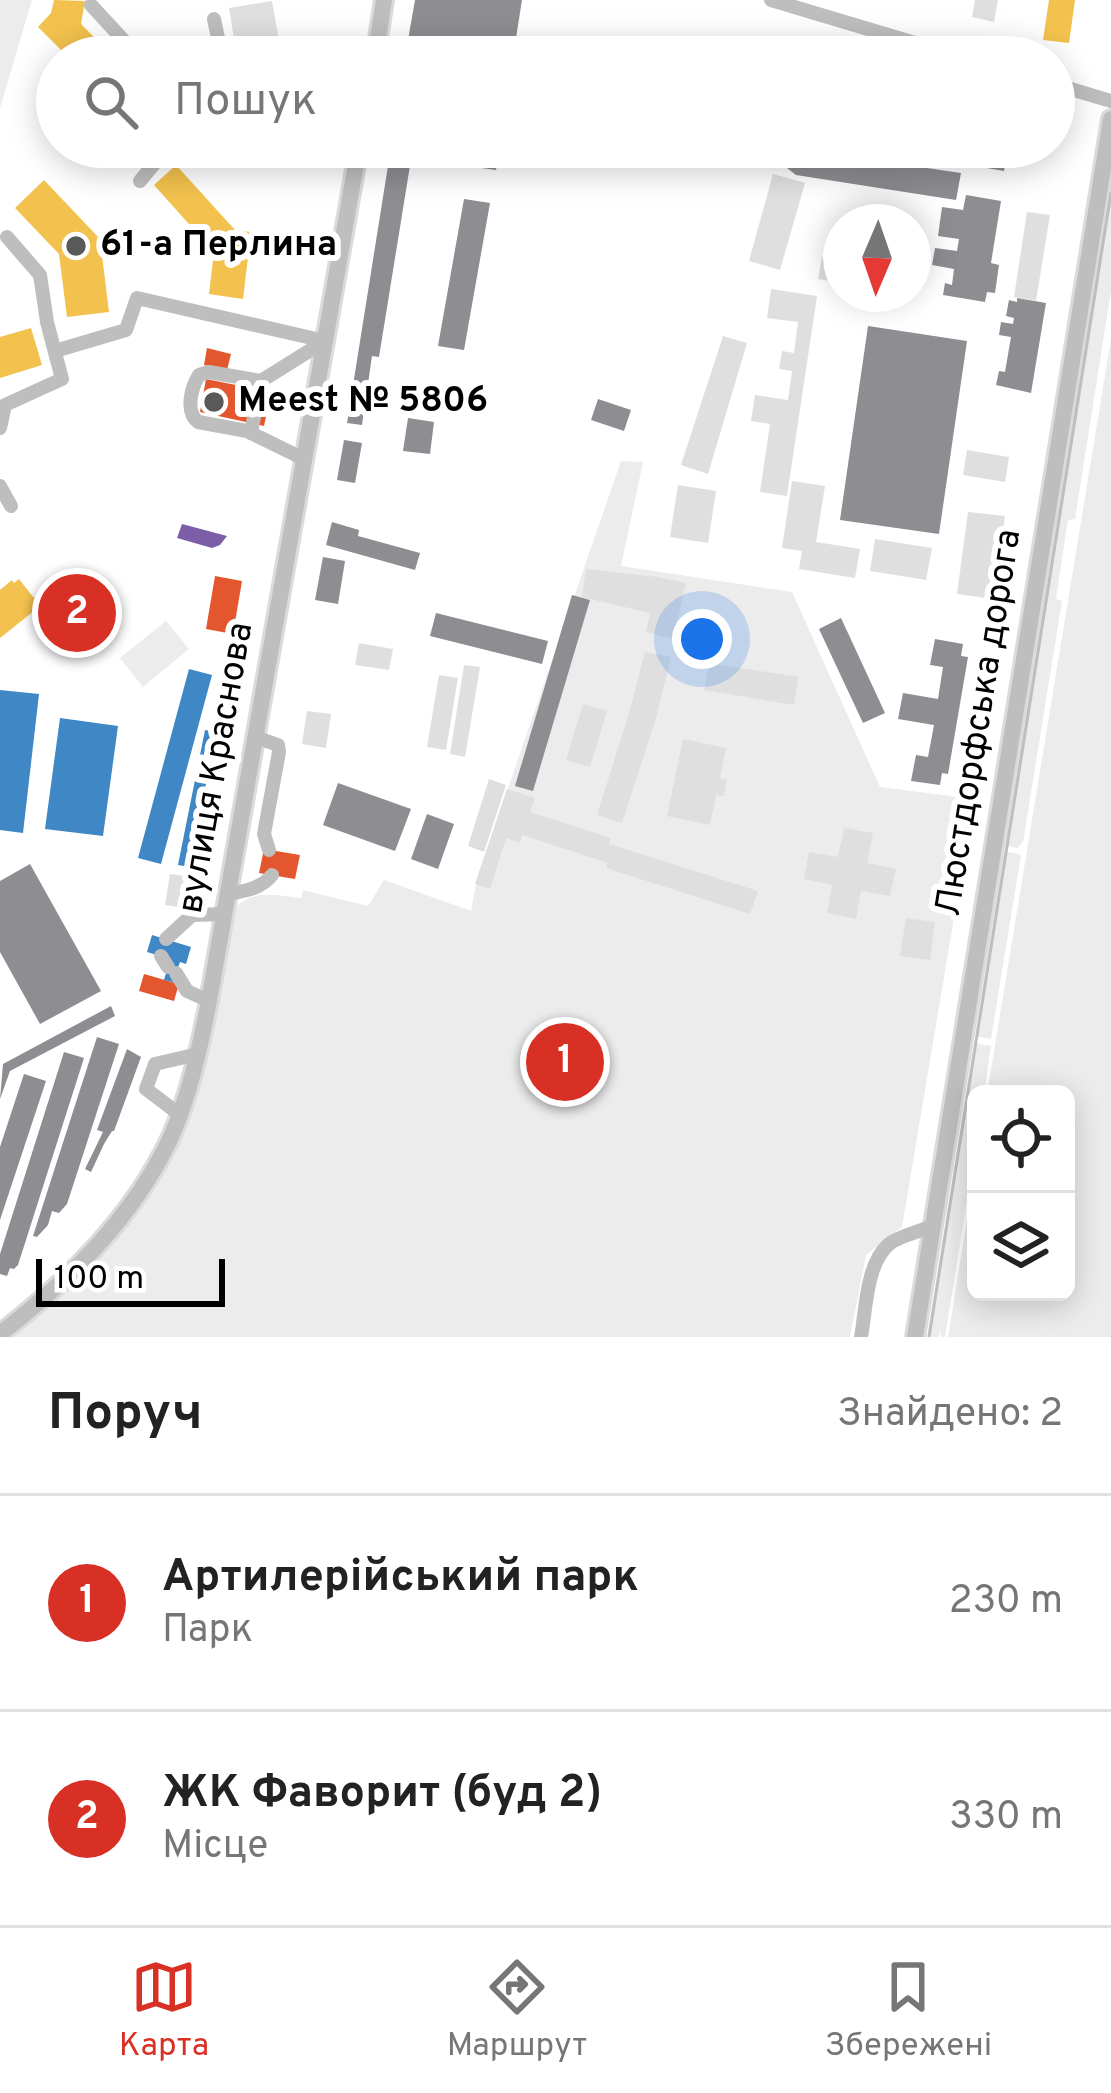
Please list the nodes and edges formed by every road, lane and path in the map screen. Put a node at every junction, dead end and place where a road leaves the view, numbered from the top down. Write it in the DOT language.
graph roads {
  1 [pos="385,0"];
  2 [pos="771,0"];
  3 [pos="91,5"];
  4 [pos="214,19"];
  5 [pos="120,36"];
  6 [pos="218,36"];
  7 [pos="378,36"];
  8 [pos="892,36"];
  9 [pos="1075,90"];
  10 [pos="1111,101"];
  11 [pos="1111,119"];
  12 [pos="151,168"];
  13 [pos="355,168"];
  14 [pos="140,181"];
  15 [pos="7,237"];
  16 [pos="325,341"];
  17 [pos="55,350"];
  18 [pos="261,381"];
  19 [pos="0,428"];
  20 [pos="243,431"];
  21 [pos="304,459"];
  22 [pos="0,487"];
  23 [pos="11,506"];
  24 [pos="255,737"];
  25 [pos="239,829"];
  26 [pos="272,875"];
  27 [pos="228,894"];
  28 [pos="224,914"];
  29 [pos="166,939"];
  30 [pos="168,965"];
  31 [pos="209,1001"];
  32 [pos="198,1054"];
  33 [pos="179,1114"];
  34 [pos="932,1226"];
  35 [pos="0,1334"];
  36 [pos="861,1337"];
  37 [pos="915,1337"];
  1 -- 7 [label="main road"];
  2 -- 8 [label="street"];
  3 -- 5 [label="street"];
  4 -- 6 [label="street"];
  9 -- 10 [label="street"];
  11 -- 34 [label="main road, Люстдорфська дорога"];
  12 -- 14 [label="street"];
  13 -- 16 [label="main road, вулиця Краснова"];
  15 -- 17 [label="street"];
  16 -- 17 [label="street"];
  16 -- 18 [label="street"];
  16 -- 21 [label="main road, вулиця Краснова"];
  17 -- 19 [label="street"];
  18 -- 20 [label="street"];
  18 -- 20 [label="street"];
  20 -- 21 [label="street"];
  21 -- 24 [label="main road, вулиця Краснова"];
  22 -- 23 [label="street"];
  24 -- 25 [label="main road, вулиця Краснова"];
  24 -- 25 [label="street"];
  25 -- 27 [label="main road, вулиця Краснова"];
  26 -- 27 [label="street"];
  27 -- 28 [label="main road, вулиця Краснова"];
  28 -- 29 [label="street"];
  28 -- 31 [label="main road, вулиця Краснова"];
  30 -- 31 [label="street"];
  31 -- 32 [label="main road, вулиця Краснова"];
  32 -- 33 [label="main road, вулиця Краснова"];
  32 -- 33 [label="street"];
  33 -- 35 [label="main road, вулиця Краснова"];
  34 -- 36 [label="street"];
  34 -- 37 [label="main road, Люстдорфська дорога"];
}
